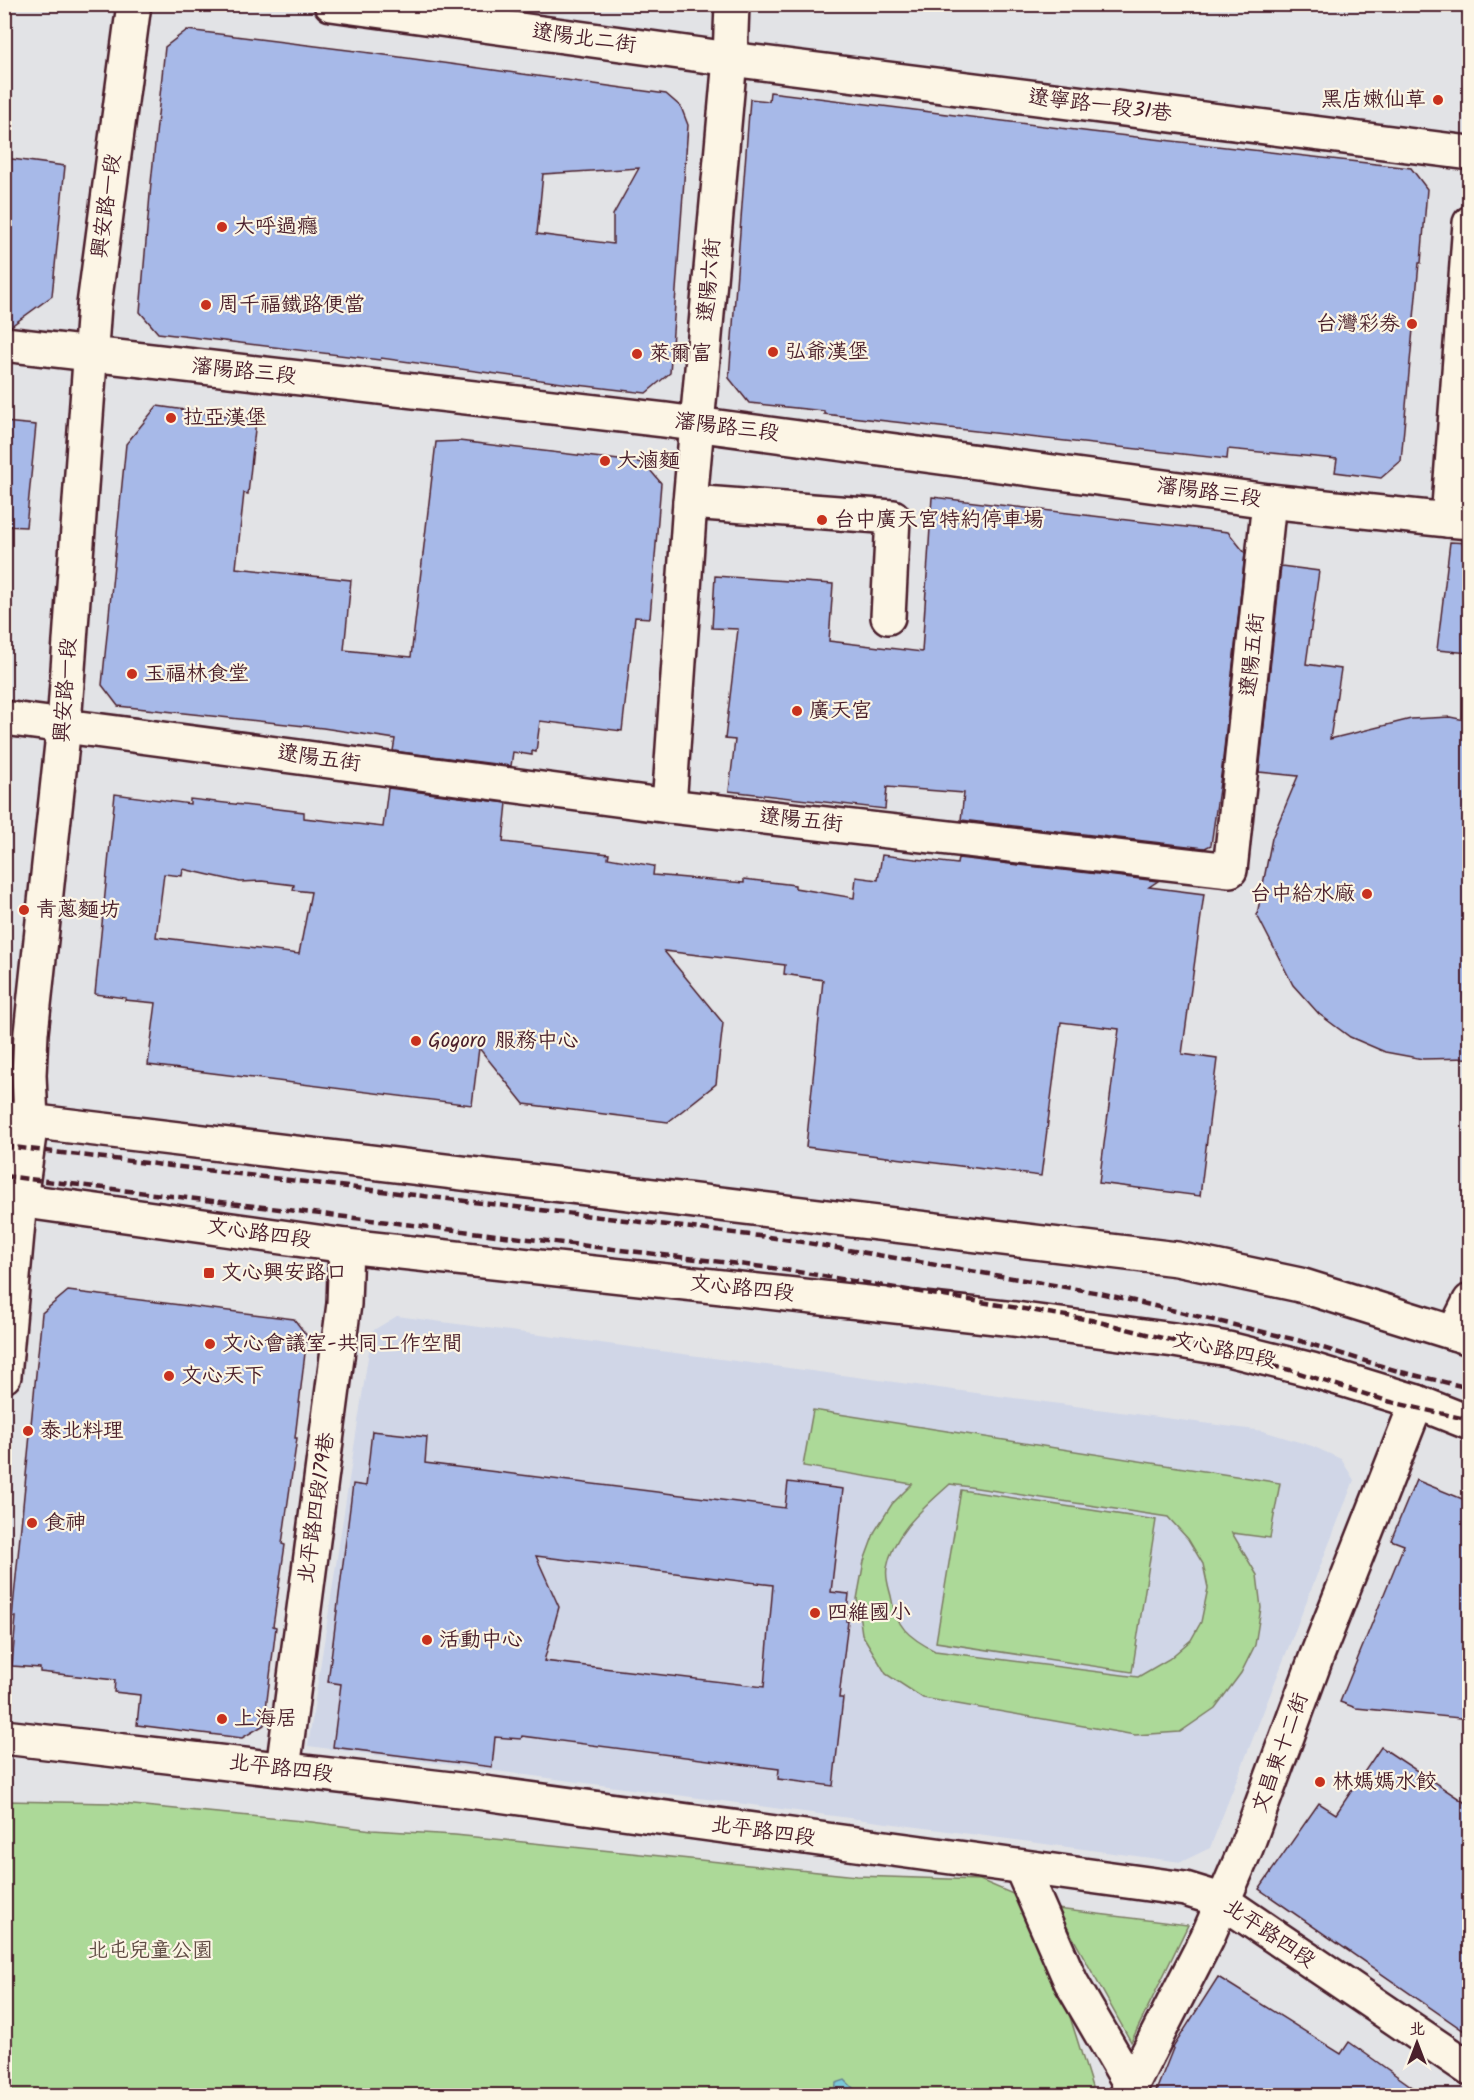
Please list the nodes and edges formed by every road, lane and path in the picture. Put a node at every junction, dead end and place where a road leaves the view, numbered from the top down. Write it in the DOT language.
graph roads {
  1 [pos="134,4"];
  2 [pos="332,4"];
  3 [pos="732,4"];
  4 [pos="730,59"];
  5 [pos="1470,153"];
  6 [pos="1470,223"];
  7 [pos="4,344"];
  8 [pos="89,355"];
  9 [pos="696,423"];
  10 [pos="1269,501"];
  11 [pos="690,502"];
  12 [pos="1459,521"];
  13 [pos="888,617"];
  14 [pos="4,718"];
  15 [pos="64,725"];
  16 [pos="669,806"];
  17 [pos="18,1119"];
  18 [pos="13,1199"];
  19 [pos="346,1246"];
  20 [pos="1470,1301"];
  21 [pos="1462,1336"];
  22 [pos="4,1376"];
  23 [pos="1417,1402"];
  24 [pos="1470,1423"];
  25 [pos="4,1737"];
  26 [pos="283,1769"];
  27 [pos="1022,1868"];
  28 [pos="1221,1900"];
  29 [pos="1470,2069"];
  30 [pos="1129,2090"];
  1 -- 8 [label="street, 興安路一段"];
  2 -- 4 [label="street, 遼陽北二街"];
  3 -- 4 [label="street, 遼陽六街"];
  4 -- 5 [label="street, 遼寧路一段31巷"];
  4 -- 9 [label="street, 遼陽六街"];
  6 -- 12 [label="street"];
  7 -- 8 [label="street, 瀋陽路三段"];
  8 -- 9 [label="street, 瀋陽路三段"];
  8 -- 15 [label="street, 興安路一段"];
  9 -- 10 [label="street, 瀋陽路三段"];
  9 -- 11 [label="street, 遼陽六街"];
  10 -- 12 [label="street, 瀋陽路三段"];
  10 -- 16 [label="street, 遼陽五街"];
  11 -- 13 [label="street"];
  11 -- 16 [label="street, 遼陽六街"];
  14 -- 15 [label="street, 遼陽五街"];
  15 -- 16 [label="street, 遼陽五街"];
  15 -- 17 [label="street, 興安路一段"];
  17 -- 18 [label="street, 興安路一段"];
  17 -- 21 [label="street"];
  18 -- 19 [label="street, 文心路四段"];
  18 -- 22 [label="street, 興安路一段"];
  19 -- 23 [label="street, 文心路四段"];
  19 -- 26 [label="street, 北平路四段179巷"];
  20 -- 21 [label="street"];
  23 -- 24 [label="street, 文心路四段"];
  23 -- 28 [label="street, 文昌東十二街"];
  25 -- 26 [label="street, 北平路四段"];
  26 -- 27 [label="street, 北平路四段"];
  27 -- 28 [label="street, 北平路四段"];
  27 -- 30 [label="street"];
  28 -- 29 [label="street, 北平路四段"];
  28 -- 30 [label="street, 文昌東十二街"];
}
